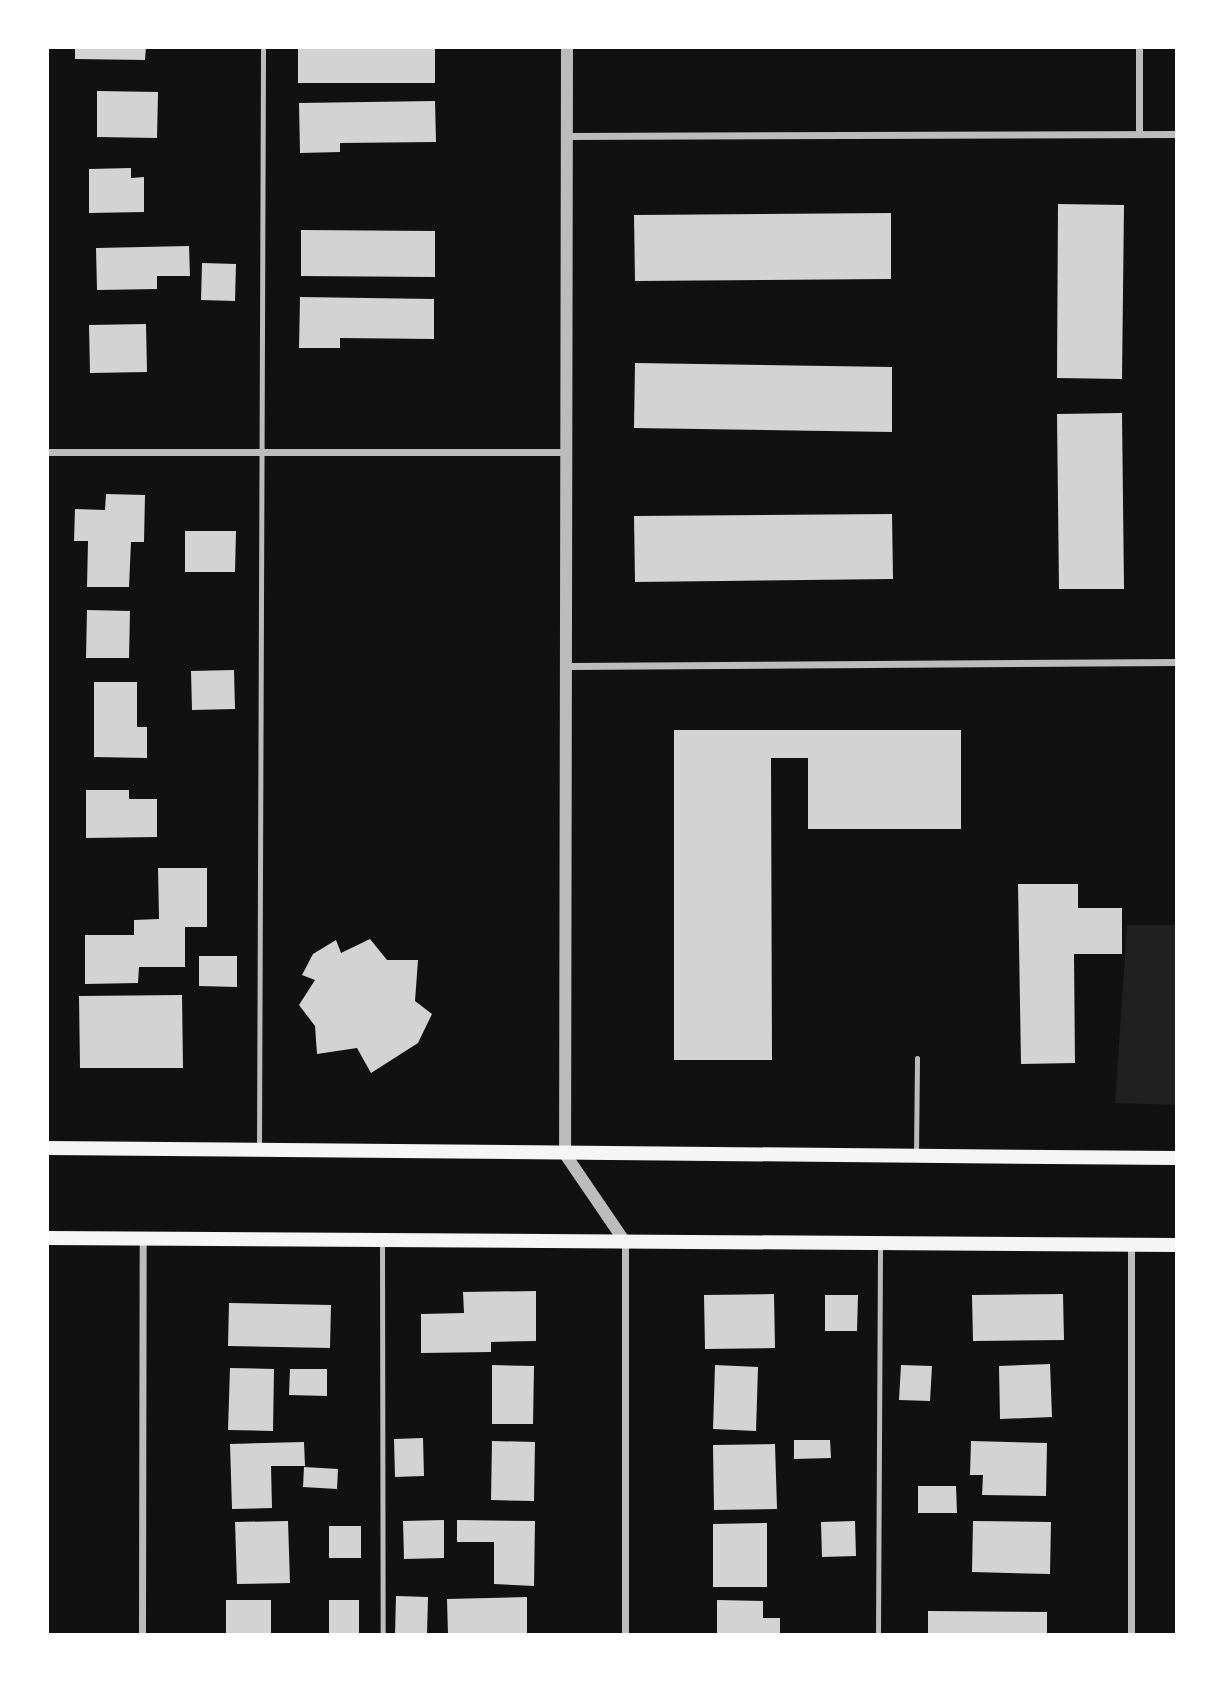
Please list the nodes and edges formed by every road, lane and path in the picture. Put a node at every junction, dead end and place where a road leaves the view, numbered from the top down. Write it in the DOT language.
graph roads {
  1 [pos="263,47"];
  2 [pos="566,47"];
  3 [pos="1139,47"];
  4 [pos="1139,134"];
  5 [pos="1177,134"];
  6 [pos="567,136"];
  7 [pos="47,452"];
  8 [pos="262,452"];
  9 [pos="565,452"];
  10 [pos="1177,662"];
  11 [pos="567,666"];
  12 [pos="917,1058"];
  13 [pos="47,1149"];
  14 [pos="259,1149"];
  15 [pos="565,1154"];
  16 [pos="915,1158"];
  17 [pos="1177,1158"];
  18 [pos="382,1237"];
  19 [pos="47,1238"];
  20 [pos="142,1238"];
  21 [pos="625,1242"];
  22 [pos="880,1244"];
  23 [pos="1131,1245"];
  24 [pos="1177,1245"];
  25 [pos="142,1635"];
  26 [pos="383,1635"];
  27 [pos="625,1635"];
  28 [pos="878,1635"];
  29 [pos="1131,1635"];
  1 -- 8 [label="lane"];
  2 -- 6 [label="street"];
  3 -- 4 [label="street"];
  4 -- 5 [label="street"];
  4 -- 6 [label="street"];
  6 -- 9 [label="street"];
  7 -- 8 [label="street"];
  8 -- 9 [label="street"];
  8 -- 14 [label="lane"];
  9 -- 11 [label="street"];
  10 -- 11 [label="street"];
  11 -- 15 [label="street"];
  12 -- 16 [label="lane"];
  13 -- 14 [label="main road"];
  14 -- 15 [label="main road"];
  15 -- 16 [label="main road"];
  15 -- 21 [label="street"];
  16 -- 17 [label="main road"];
  18 -- 20 [label="main road"];
  18 -- 21 [label="main road"];
  18 -- 26 [label="lane"];
  19 -- 20 [label="main road"];
  20 -- 25 [label="street"];
  21 -- 22 [label="main road"];
  21 -- 27 [label="street"];
  22 -- 23 [label="main road"];
  22 -- 28 [label="lane"];
  23 -- 24 [label="main road"];
  23 -- 29 [label="street"];
}
